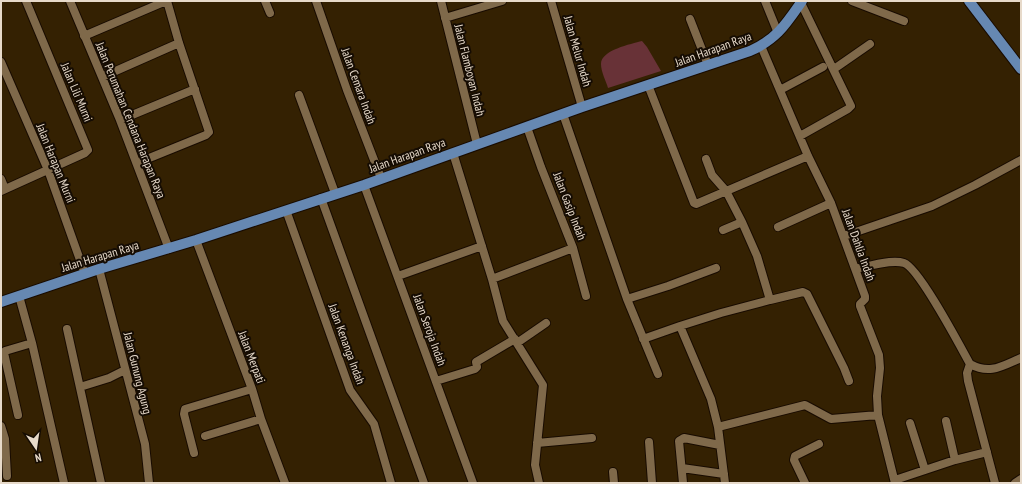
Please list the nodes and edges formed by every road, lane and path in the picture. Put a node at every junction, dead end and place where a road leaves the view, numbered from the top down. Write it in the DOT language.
graph roads {
  1 [pos="26,1"];
  2 [pos="70,1"];
  3 [pos="167,1"];
  4 [pos="265,1"];
  5 [pos="316,1"];
  6 [pos="441,1"];
  7 [pos="502,1"];
  8 [pos="551,1"];
  9 [pos="765,1"];
  10 [pos="852,1"];
  11 [pos="969,1"];
  12 [pos="801,2"];
  13 [pos="270,13"];
  14 [pos="445,18"];
  15 [pos="690,19"];
  16 [pos="904,21"];
  17 [pos="778,33"];
  18 [pos="84,36"];
  19 [pos="179,43"];
  20 [pos="870,44"];
  21 [pos="761,46"];
  22 [pos="1,62"];
  23 [pos="708,65"];
  24 [pos="823,67"];
  25 [pos="834,69"];
  26 [pos="1021,69"];
  27 [pos="102,77"];
  28 [pos="648,85"];
  29 [pos="195,89"];
  30 [pos="780,90"];
  31 [pos="299,95"];
  32 [pos="582,107"];
  33 [pos="563,114"];
  34 [pos="120,120"];
  35 [pos="527,127"];
  36 [pos="800,136"];
  37 [pos="477,144"];
  38 [pos="453,153"];
  39 [pos="808,156"];
  40 [pos="706,159"];
  41 [pos="1021,160"];
  42 [pos="136,163"];
  43 [pos="48,170"];
  44 [pos="381,178"];
  45 [pos="1,179"];
  46 [pos="364,185"];
  47 [pos="3,190"];
  48 [pos="726,191"];
  49 [pos="335,193"];
  50 [pos="321,198"];
  51 [pos="831,203"];
  52 [pos="286,210"];
  53 [pos="742,222"];
  54 [pos="778,226"];
  55 [pos="723,230"];
  56 [pos="844,236"];
  57 [pos="196,240"];
  58 [pos="482,246"];
  59 [pos="169,248"];
  60 [pos="573,248"];
  61 [pos="716,268"];
  62 [pos="99,269"];
  63 [pos="856,269"];
  64 [pos="85,274"];
  65 [pos="398,276"];
  66 [pos="492,279"];
  67 [pos="20,296"];
  68 [pos="586,296"];
  69 [pos="627,299"];
  70 [pos="770,300"];
  71 [pos="1,302"];
  72 [pos="546,323"];
  73 [pos="680,326"];
  74 [pos="68,329"];
  75 [pos="643,338"];
  76 [pos="516,341"];
  77 [pos="32,343"];
  78 [pos="1021,358"];
  79 [pos="970,364"];
  80 [pos="125,370"];
  81 [pos="658,374"];
  82 [pos="436,381"];
  83 [pos="849,381"];
  84 [pos="80,387"];
  85 [pos="252,389"];
  86 [pos="18,415"];
  87 [pos="878,415"];
  88 [pos="261,419"];
  89 [pos="946,421"];
  90 [pos="910,423"];
  91 [pos="1,426"];
  92 [pos="718,427"];
  93 [pos="205,436"];
  94 [pos="592,438"];
  95 [pos="649,442"];
  96 [pos="537,443"];
  97 [pos="819,444"];
  98 [pos="720,445"];
  99 [pos="987,452"];
  100 [pos="194,453"];
  101 [pos="955,460"];
  102 [pos="682,468"];
  103 [pos="925,470"];
  104 [pos="613,472"];
  105 [pos="724,474"];
  106 [pos="8,476"];
  107 [pos="1021,479"];
  108 [pos="895,482"];
  109 [pos="64,483"];
  110 [pos="101,483"];
  111 [pos="149,483"];
  112 [pos="285,483"];
  113 [pos="391,483"];
  114 [pos="424,483"];
  115 [pos="473,483"];
  116 [pos="539,483"];
  117 [pos="614,483"];
  118 [pos="652,483"];
  119 [pos="683,483"];
  120 [pos="725,483"];
  121 [pos="805,483"];
  122 [pos="995,483"];
  123 [pos="1015,483"];
  1 -- 43 [label="street, Jalan Lili Murni"];
  2 -- 18 [label="street, Jalan Perumahan Cendana Harapan Raya"];
  3 -- 18 [label="street"];
  3 -- 19 [label="street"];
  4 -- 13 [label="street"];
  5 -- 44 [label="street, Jalan Cemara Indah"];
  6 -- 14 [label="street, Jalan Flamboyan Indah"];
  7 -- 14 [label="street"];
  8 -- 32 [label="street, Jalan Melur Indah"];
  9 -- 17 [label="street"];
  10 -- 16 [label="street"];
  11 -- 26 [label="main road"];
  12 -- 17 [label="main road, Jalan Harapan Raya"];
  12 -- 25 [label="street"];
  14 -- 37 [label="street, Jalan Flamboyan Indah"];
  15 -- 23 [label="street"];
  17 -- 21 [label="main road, Jalan Harapan Raya"];
  18 -- 27 [label="street, Jalan Perumahan Cendana Harapan Raya"];
  19 -- 27 [label="street"];
  19 -- 29 [label="street"];
  20 -- 25 [label="street"];
  21 -- 23 [label="main road, Jalan Harapan Raya"];
  21 -- 30 [label="street, Jalan Dahlia Indah"];
  22 -- 43 [label="street, Jalan Harapan Murni"];
  23 -- 28 [label="main road, Jalan Harapan Raya"];
  24 -- 30 [label="street"];
  25 -- 36 [label="street"];
  27 -- 34 [label="street, Jalan Perumahan Cendana Harapan Raya"];
  28 -- 32 [label="main road, Jalan Harapan Raya"];
  28 -- 48 [label="street"];
  29 -- 34 [label="street"];
  29 -- 42 [label="street"];
  30 -- 36 [label="street, Jalan Dahlia Indah"];
  31 -- 49 [label="street"];
  32 -- 33 [label="main road, Jalan Harapan Raya"];
  33 -- 35 [label="main road, Jalan Harapan Raya"];
  33 -- 69 [label="street"];
  34 -- 42 [label="street, Jalan Perumahan Cendana Harapan Raya"];
  35 -- 37 [label="main road, Jalan Harapan Raya"];
  35 -- 60 [label="street, Jalan Gasip Indah"];
  36 -- 39 [label="street, Jalan Dahlia Indah"];
  37 -- 38 [label="main road, Jalan Harapan Raya"];
  38 -- 44 [label="main road, Jalan Harapan Raya"];
  38 -- 58 [label="street"];
  39 -- 48 [label="street"];
  39 -- 51 [label="street, Jalan Dahlia Indah"];
  40 -- 48 [label="street"];
  41 -- 56 [label="street"];
  42 -- 59 [label="street, Jalan Perumahan Cendana Harapan Raya"];
  43 -- 47 [label="street"];
  43 -- 64 [label="street, Jalan Harapan Murni"];
  44 -- 46 [label="main road, Jalan Harapan Raya"];
  45 -- 47 [label="street"];
  46 -- 49 [label="main road, Jalan Harapan Raya"];
  46 -- 65 [label="street, Jalan Seroja Indah"];
  48 -- 53 [label="street"];
  49 -- 50 [label="main road, Jalan Harapan Raya"];
  50 -- 52 [label="main road, Jalan Harapan Raya"];
  50 -- 114 [label="street"];
  51 -- 54 [label="street"];
  51 -- 56 [label="street, Jalan Dahlia Indah"];
  52 -- 57 [label="main road, Jalan Harapan Raya"];
  52 -- 113 [label="street, Jalan Kenanga Indah"];
  53 -- 55 [label="street"];
  53 -- 70 [label="street"];
  56 -- 63 [label="street, Jalan Dahlia Indah"];
  57 -- 59 [label="main road, Jalan Harapan Raya"];
  57 -- 85 [label="street, Jalan Merpati"];
  58 -- 65 [label="street"];
  58 -- 66 [label="street"];
  59 -- 62 [label="main road, Jalan Harapan Raya"];
  60 -- 66 [label="street"];
  60 -- 68 [label="street, Jalan Gasip Indah"];
  61 -- 69 [label="street"];
  62 -- 64 [label="main road, Jalan Harapan Raya"];
  62 -- 80 [label="street, Jalan Gunung Agung"];
  63 -- 79 [label="street"];
  63 -- 87 [label="street, Jalan Dahlia Indah"];
  64 -- 67 [label="main road, Jalan Harapan Raya"];
  65 -- 82 [label="street, Jalan Seroja Indah"];
  66 -- 76 [label="street"];
  67 -- 71 [label="main road, Jalan Harapan Raya"];
  67 -- 77 [label="street"];
  69 -- 75 [label="street"];
  70 -- 73 [label="street"];
  70 -- 83 [label="street"];
  72 -- 76 [label="street"];
  73 -- 75 [label="street"];
  73 -- 92 [label="street"];
  74 -- 84 [label="street"];
  75 -- 81 [label="street"];
  76 -- 82 [label="street"];
  76 -- 96 [label="street"];
  77 -- 86 [label="street"];
  77 -- 109 [label="street"];
  78 -- 79 [label="street"];
  79 -- 99 [label="street"];
  80 -- 84 [label="street"];
  80 -- 111 [label="street, Jalan Gunung Agung"];
  82 -- 115 [label="street, Jalan Seroja Indah"];
  84 -- 110 [label="street"];
  85 -- 88 [label="street, Jalan Merpati"];
  85 -- 100 [label="street"];
  87 -- 92 [label="street"];
  87 -- 108 [label="street, Jalan Dahlia Indah"];
  88 -- 93 [label="street"];
  88 -- 112 [label="street, Jalan Merpati"];
  89 -- 101 [label="street"];
  90 -- 103 [label="street"];
  91 -- 106 [label="street"];
  92 -- 98 [label="street"];
  94 -- 96 [label="street"];
  95 -- 118 [label="street"];
  96 -- 116 [label="street"];
  97 -- 121 [label="street"];
  98 -- 102 [label="street"];
  98 -- 105 [label="street"];
  99 -- 101 [label="street"];
  99 -- 122 [label="street"];
  101 -- 103 [label="street"];
  102 -- 105 [label="street"];
  102 -- 119 [label="street"];
  103 -- 108 [label="street"];
  104 -- 117 [label="street"];
  105 -- 120 [label="street"];
  107 -- 123 [label="street"];
}
